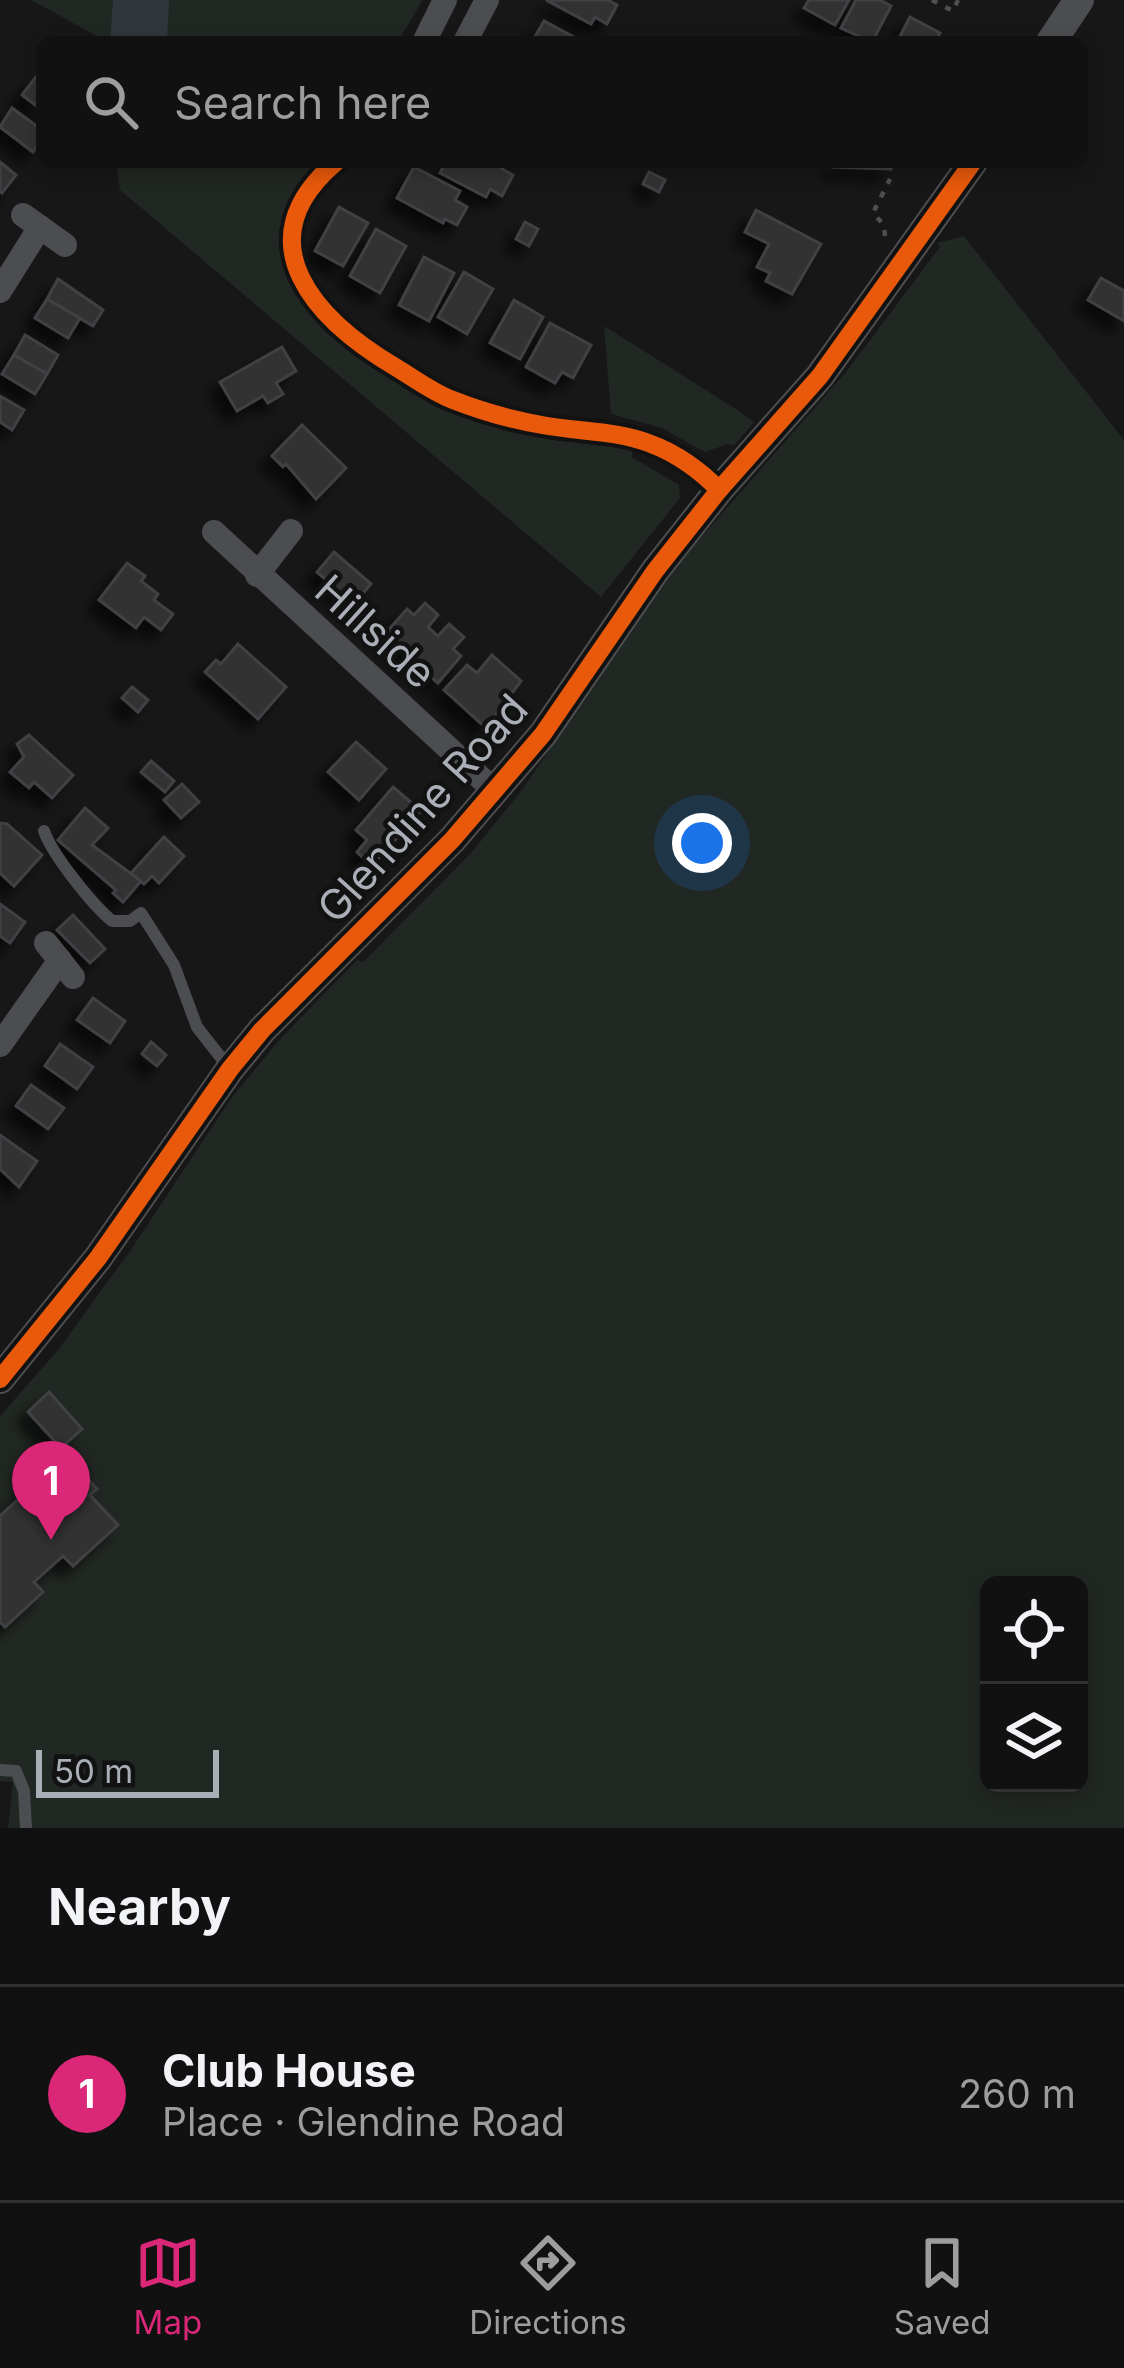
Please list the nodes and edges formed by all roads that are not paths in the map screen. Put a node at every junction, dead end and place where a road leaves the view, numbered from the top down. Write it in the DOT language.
graph roads {
  1 [pos="445,0"];
  2 [pos="487,0"];
  3 [pos="1078,0"];
  4 [pos="427,36"];
  5 [pos="468,36"];
  6 [pos="1055,36"];
  7 [pos="331,168"];
  8 [pos="969,168"];
  9 [pos="65,245"];
  10 [pos="0,291"];
  11 [pos="719,490"];
  12 [pos="291,531"];
  13 [pos="214,532"];
  14 [pos="257,575"];
  15 [pos="496,792"];
  16 [pos="44,831"];
  17 [pos="60,960"];
  18 [pos="0,1045"];
  19 [pos="230,1070"];
  20 [pos="0,1379"];
  21 [pos="0,1770"];
  22 [pos="26,1828"];
  1 -- 4 [label="street"];
  2 -- 5 [label="street"];
  3 -- 6 [label="street"];
  7 -- 11 [label="street"];
  8 -- 11 [label="street, Glendine Road"];
  9 -- 10 [label="street"];
  11 -- 15 [label="street, Glendine Road"];
  12 -- 14 [label="street, Hillside"];
  13 -- 14 [label="street, Hillside"];
  14 -- 15 [label="street, Hillside"];
  15 -- 19 [label="street, Glendine Road"];
  16 -- 19 [label="lane"];
  17 -- 18 [label="street"];
  19 -- 20 [label="street, Glendine Road"];
  21 -- 22 [label="lane"];
}
